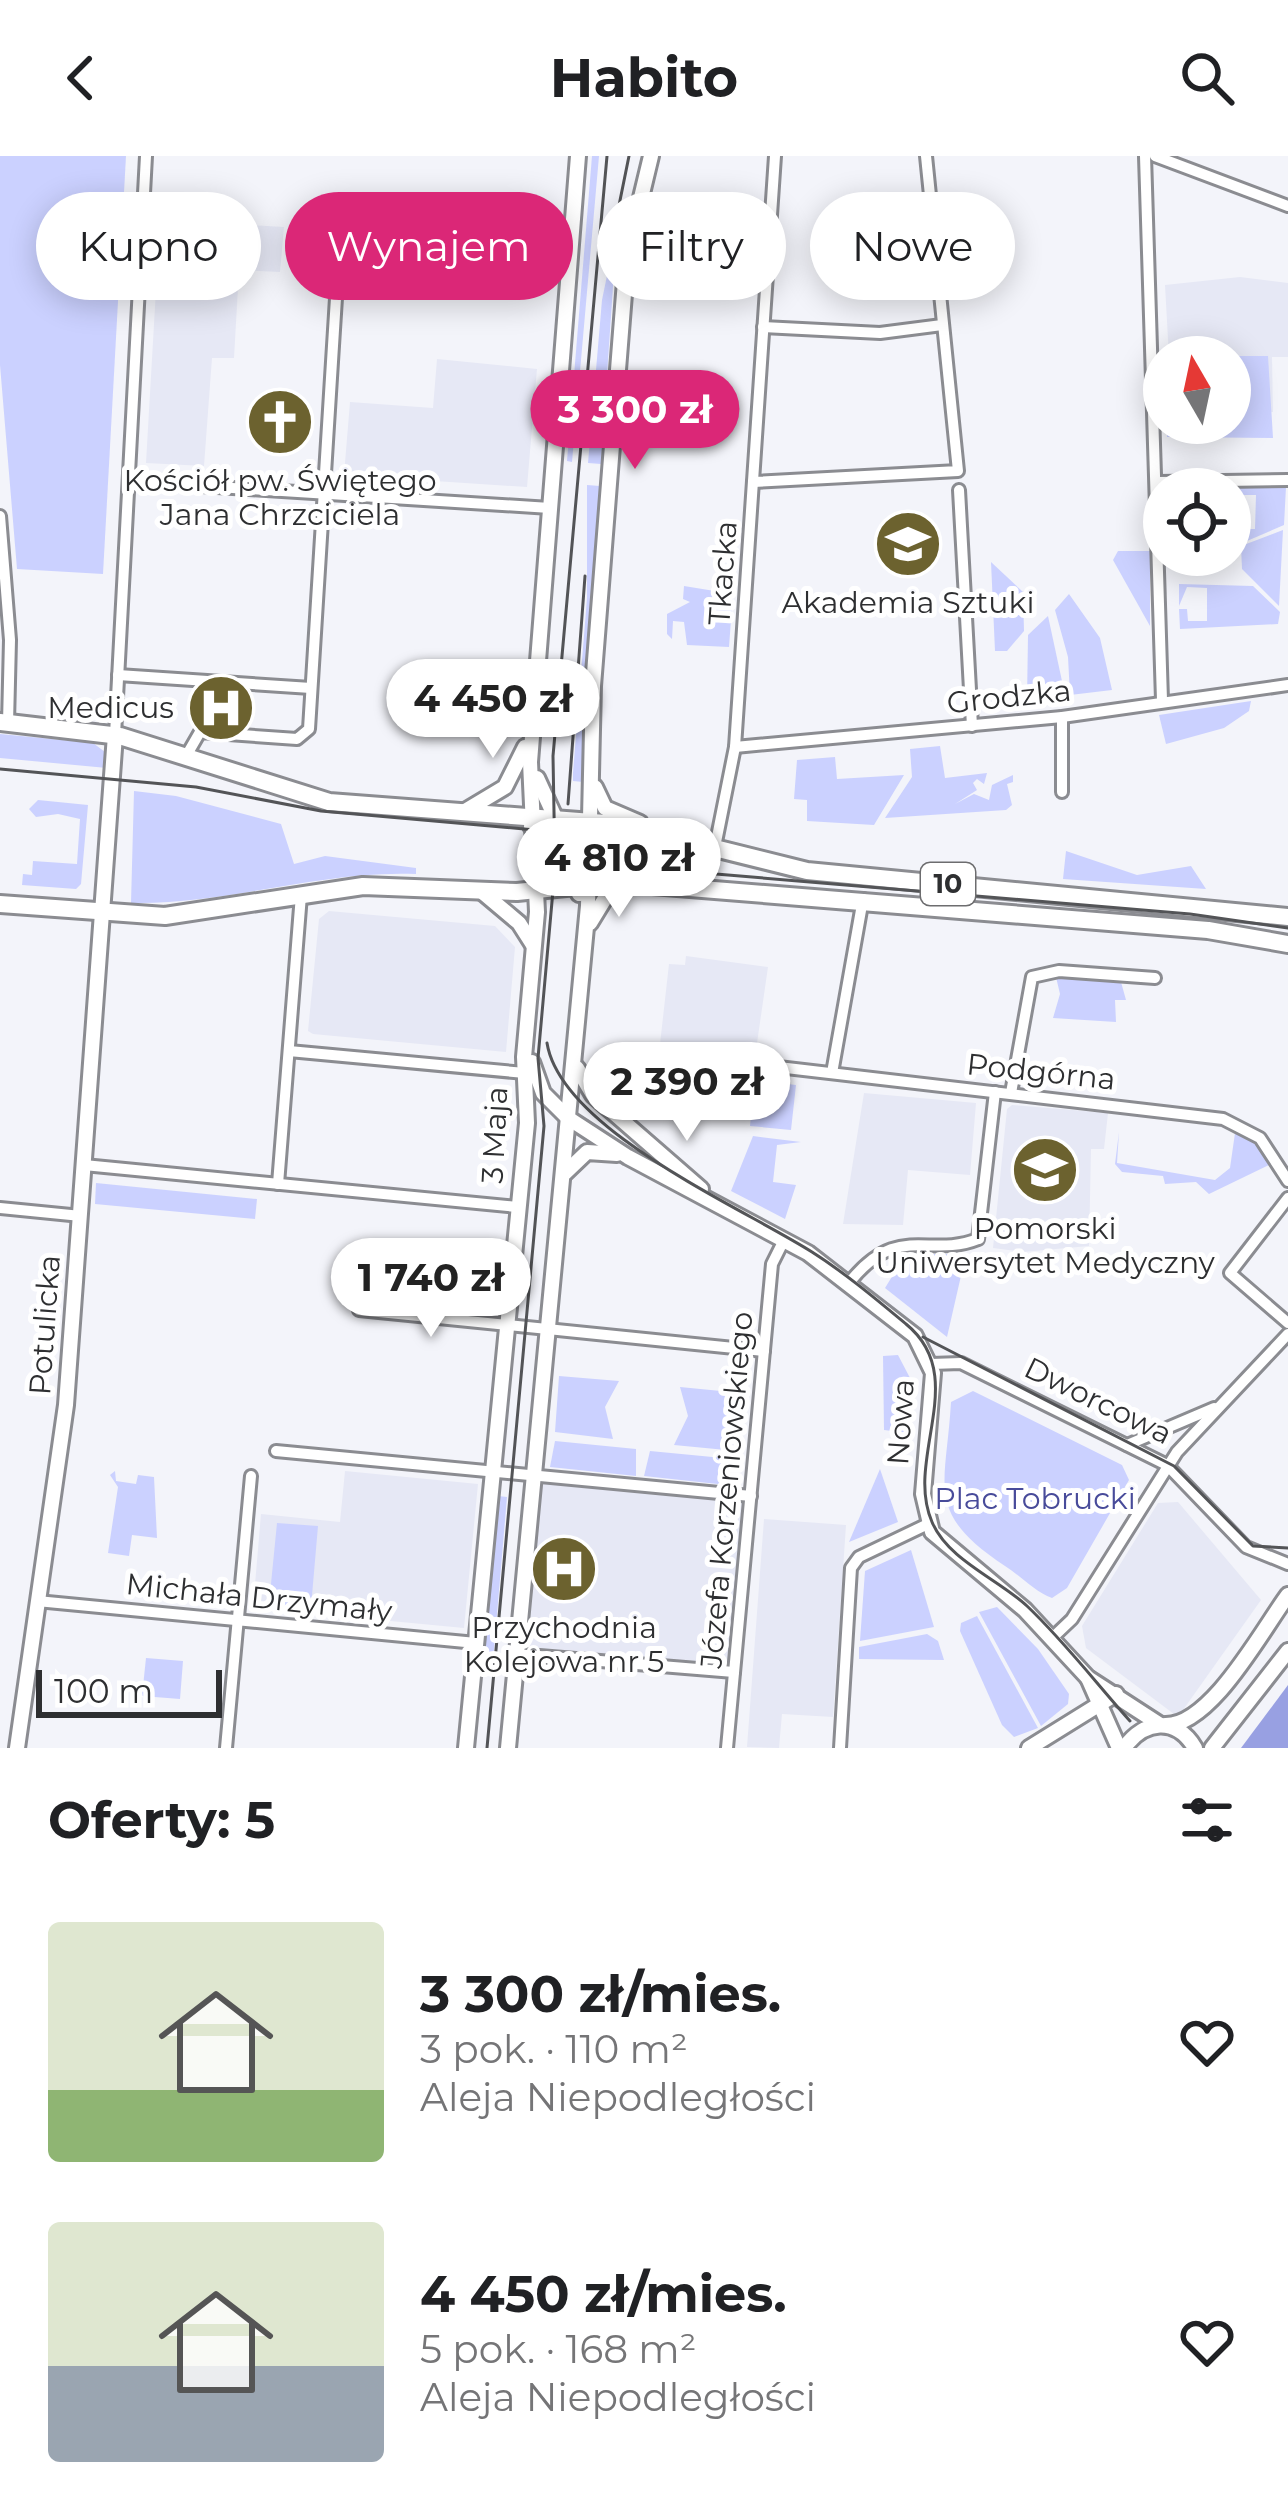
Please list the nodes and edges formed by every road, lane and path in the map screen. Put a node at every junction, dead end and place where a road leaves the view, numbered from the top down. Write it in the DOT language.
graph roads {
  1 [pos="146,156"];
  2 [pos="651,156"];
  3 [pos="775,156"];
  4 [pos="926,156"];
  5 [pos="1145,156"];
  6 [pos="1155,156"];
  7 [pos="578,157"];
  8 [pos="1288,206"];
  9 [pos="336,300"];
  10 [pos="942,325"];
  11 [pos="764,327"];
  12 [pos="1157,468"];
  13 [pos="130,473"];
  14 [pos="1288,480"];
  15 [pos="1251,481"];
  16 [pos="753,482"];
  17 [pos="959,490"];
  18 [pos="325,494"];
  19 [pos="550,508"];
  20 [pos="0,516"];
  21 [pos="1160,576"];
  22 [pos="118,675"];
  23 [pos="1288,685"];
  24 [pos="311,688"];
  25 [pos="1162,700"];
  26 [pos="534,713"];
  27 [pos="1062,717"];
  28 [pos="4,722"];
  29 [pos="972,726"];
  30 [pos="115,735"];
  31 [pos="734,747"];
  32 [pos="531,750"];
  33 [pos="185,758"];
  34 [pos="592,760"];
  35 [pos="1062,792"];
  36 [pos="449,814"];
  37 [pos="554,821"];
  38 [pos="528,822"];
  39 [pos="590,824"];
  40 [pos="678,837"];
  41 [pos="715,847"];
  42 [pos="587,853"];
  43 [pos="579,879"];
  44 [pos="615,882"];
  45 [pos="481,891"];
  46 [pos="537,891"];
  47 [pos="301,896"];
  48 [pos="863,899"];
  49 [pos="0,904"];
  50 [pos="1283,912"];
  51 [pos="100,914"];
  52 [pos="585,940"];
  53 [pos="1288,944"];
  54 [pos="533,945"];
  55 [pos="1155,979"];
  56 [pos="527,1022"];
  57 [pos="289,1051"];
  58 [pos="575,1053"];
  59 [pos="761,1065"];
  60 [pos="525,1072"];
  61 [pos="832,1073"];
  62 [pos="995,1092"];
  63 [pos="1010,1094"];
  64 [pos="568,1118"];
  65 [pos="628,1157"];
  66 [pos="84,1165"];
  67 [pos="1288,1181"];
  68 [pos="562,1182"];
  69 [pos="278,1184"];
  70 [pos="1288,1198"];
  71 [pos="718,1204"];
  72 [pos="518,1207"];
  73 [pos="0,1208"];
  74 [pos="81,1216"];
  75 [pos="784,1240"];
  76 [pos="849,1283"];
  77 [pos="359,1310"];
  78 [pos="1288,1323"];
  79 [pos="506,1324"];
  80 [pos="548,1328"];
  81 [pos="1288,1334"];
  82 [pos="1276,1348"];
  83 [pos="764,1351"];
  84 [pos="1288,1363"];
  85 [pos="931,1364"];
  86 [pos="1222,1403"];
  87 [pos="1127,1445"];
  88 [pos="276,1451"];
  89 [pos="1167,1466"];
  90 [pos="493,1472"];
  91 [pos="532,1475"];
  92 [pos="250,1476"];
  93 [pos="751,1496"];
  94 [pos="928,1524"];
  95 [pos="1285,1562"];
  96 [pos="1288,1595"];
  97 [pos="37,1601"];
  98 [pos="237,1620"];
  99 [pos="1052,1638"];
  100 [pos="476,1643"];
  101 [pos="1288,1651"];
  102 [pos="515,1654"];
  103 [pos="734,1672"];
  104 [pos="1088,1678"];
  105 [pos="1116,1694"];
  106 [pos="1098,1708"];
  107 [pos="1162,1725"];
  108 [pos="16,1745"];
  109 [pos="226,1748"];
  110 [pos="466,1748"];
  111 [pos="508,1748"];
  112 [pos="727,1748"];
  113 [pos="840,1748"];
  114 [pos="1029,1748"];
  115 [pos="1121,1748"];
  116 [pos="1195,1748"];
  117 [pos="1213,1748"];
  1 -- 13 [label="street"];
  2 -- 34 [label="street"];
  3 -- 11 [label="street, Tkacka"];
  4 -- 10 [label="street"];
  5 -- 12 [label="street"];
  6 -- 8 [label="street"];
  7 -- 19 [label="street"];
  9 -- 18 [label="street"];
  10 -- 11 [label="street"];
  10 -- 16 [label="street"];
  11 -- 16 [label="street, Tkacka"];
  13 -- 18 [label="street"];
  13 -- 22 [label="street"];
  14 -- 15 [label="street"];
  16 -- 31 [label="street, Tkacka"];
  17 -- 29 [label="street"];
  18 -- 19 [label="street"];
  18 -- 24 [label="street"];
  19 -- 26 [label="street"];
  20 -- 28 [label="street"];
  21 -- 25 [label="street"];
  22 -- 24 [label="street"];
  22 -- 30 [label="street"];
  23 -- 25 [label="street, Grodzka"];
  24 -- 33 [label="street"];
  25 -- 27 [label="street, Grodzka"];
  26 -- 32 [label="street"];
  26 -- 36 [label="street"];
  27 -- 29 [label="street, Grodzka"];
  27 -- 35 [label="street"];
  28 -- 30 [label="main road, 10"];
  29 -- 31 [label="street, Grodzka"];
  30 -- 33 [label="main road, 10"];
  30 -- 51 [label="street, Potulicka"];
  31 -- 41 [label="street, Tkacka"];
  32 -- 37 [label="street"];
  32 -- 38 [label="street"];
  33 -- 36 [label="main road, 10"];
  34 -- 39 [label="street"];
  34 -- 40 [label="street"];
  36 -- 38 [label="main road, 10"];
  37 -- 38 [label="main road, 10"];
  37 -- 39 [label="main road, 10"];
  37 -- 42 [label="street"];
  38 -- 43 [label="street"];
  38 -- 46 [label="street"];
  39 -- 40 [label="main road, 10"];
  39 -- 42 [label="street"];
  40 -- 41 [label="main road, 10"];
  41 -- 50 [label="main road, 10"];
  42 -- 43 [label="street"];
  42 -- 43 [label="street"];
  42 -- 44 [label="street"];
  43 -- 44 [label="main road, 10"];
  43 -- 46 [label="main road, 10"];
  43 -- 52 [label="street"];
  44 -- 48 [label="main road, 10"];
  44 -- 52 [label="street"];
  45 -- 46 [label="main road, 10"];
  45 -- 47 [label="main road, 10"];
  45 -- 54 [label="street"];
  46 -- 54 [label="street"];
  47 -- 51 [label="main road, 10"];
  47 -- 57 [label="street"];
  48 -- 53 [label="main road, 10"];
  48 -- 61 [label="street"];
  49 -- 51 [label="main road, 10"];
  51 -- 66 [label="street, Potulicka"];
  52 -- 58 [label="street"];
  54 -- 56 [label="street"];
  55 -- 63 [label="street"];
  56 -- 60 [label="street, 3 Maja"];
  56 -- 64 [label="street"];
  57 -- 60 [label="street"];
  57 -- 69 [label="street"];
  58 -- 64 [label="street"];
  58 -- 71 [label="street"];
  59 -- 61 [label="street, Podgórna"];
  60 -- 72 [label="street, 3 Maja"];
  61 -- 62 [label="street, Podgórna"];
  62 -- 63 [label="street, Podgórna"];
  62 -- 76 [label="street"];
  63 -- 67 [label="street, Podgórna"];
  64 -- 65 [label="street"];
  64 -- 68 [label="street"];
  65 -- 68 [label="street"];
  65 -- 71 [label="street"];
  66 -- 69 [label="street"];
  66 -- 74 [label="street, Potulicka"];
  68 -- 80 [label="street"];
  69 -- 72 [label="street"];
  70 -- 78 [label="street"];
  71 -- 75 [label="street"];
  72 -- 79 [label="street, 3 Maja"];
  73 -- 74 [label="street"];
  74 -- 97 [label="street, Potulicka"];
  75 -- 76 [label="street"];
  75 -- 83 [label="street, Józefa Korzeniowskiego"];
  76 -- 85 [label="street, Nowa"];
  77 -- 79 [label="street"];
  79 -- 80 [label="street"];
  79 -- 90 [label="street, 3 Maja"];
  80 -- 83 [label="street"];
  80 -- 91 [label="street"];
  81 -- 82 [label="street"];
  82 -- 84 [label="street"];
  82 -- 86 [label="street"];
  83 -- 93 [label="street, Józefa Korzeniowskiego"];
  85 -- 87 [label="street, Dworcowa"];
  85 -- 94 [label="street, Nowa"];
  86 -- 87 [label="street"];
  86 -- 89 [label="street"];
  87 -- 89 [label="street, Dworcowa"];
  88 -- 90 [label="street"];
  89 -- 95 [label="street, Dworcowa"];
  89 -- 99 [label="street"];
  90 -- 91 [label="street"];
  90 -- 100 [label="street, 3 Maja"];
  91 -- 93 [label="street"];
  91 -- 102 [label="street"];
  92 -- 98 [label="street"];
  93 -- 103 [label="street, Józefa Korzeniowskiego"];
  94 -- 99 [label="street"];
  94 -- 113 [label="street"];
  96 -- 107 [label="street"];
  97 -- 98 [label="street, Michała Drzymały"];
  97 -- 108 [label="street, Potulicka"];
  98 -- 100 [label="street, Michała Drzymały"];
  98 -- 109 [label="street"];
  99 -- 104 [label="street"];
  100 -- 110 [label="street, 3 Maja"];
  101 -- 117 [label="street"];
  102 -- 103 [label="street"];
  102 -- 111 [label="street"];
  103 -- 112 [label="street, Józefa Korzeniowskiego"];
  104 -- 105 [label="street"];
  104 -- 106 [label="street"];
  105 -- 106 [label="street"];
  105 -- 107 [label="street"];
  106 -- 114 [label="street"];
  106 -- 115 [label="street"];
  107 -- 115 [label="street"];
  107 -- 116 [label="street"];
}
